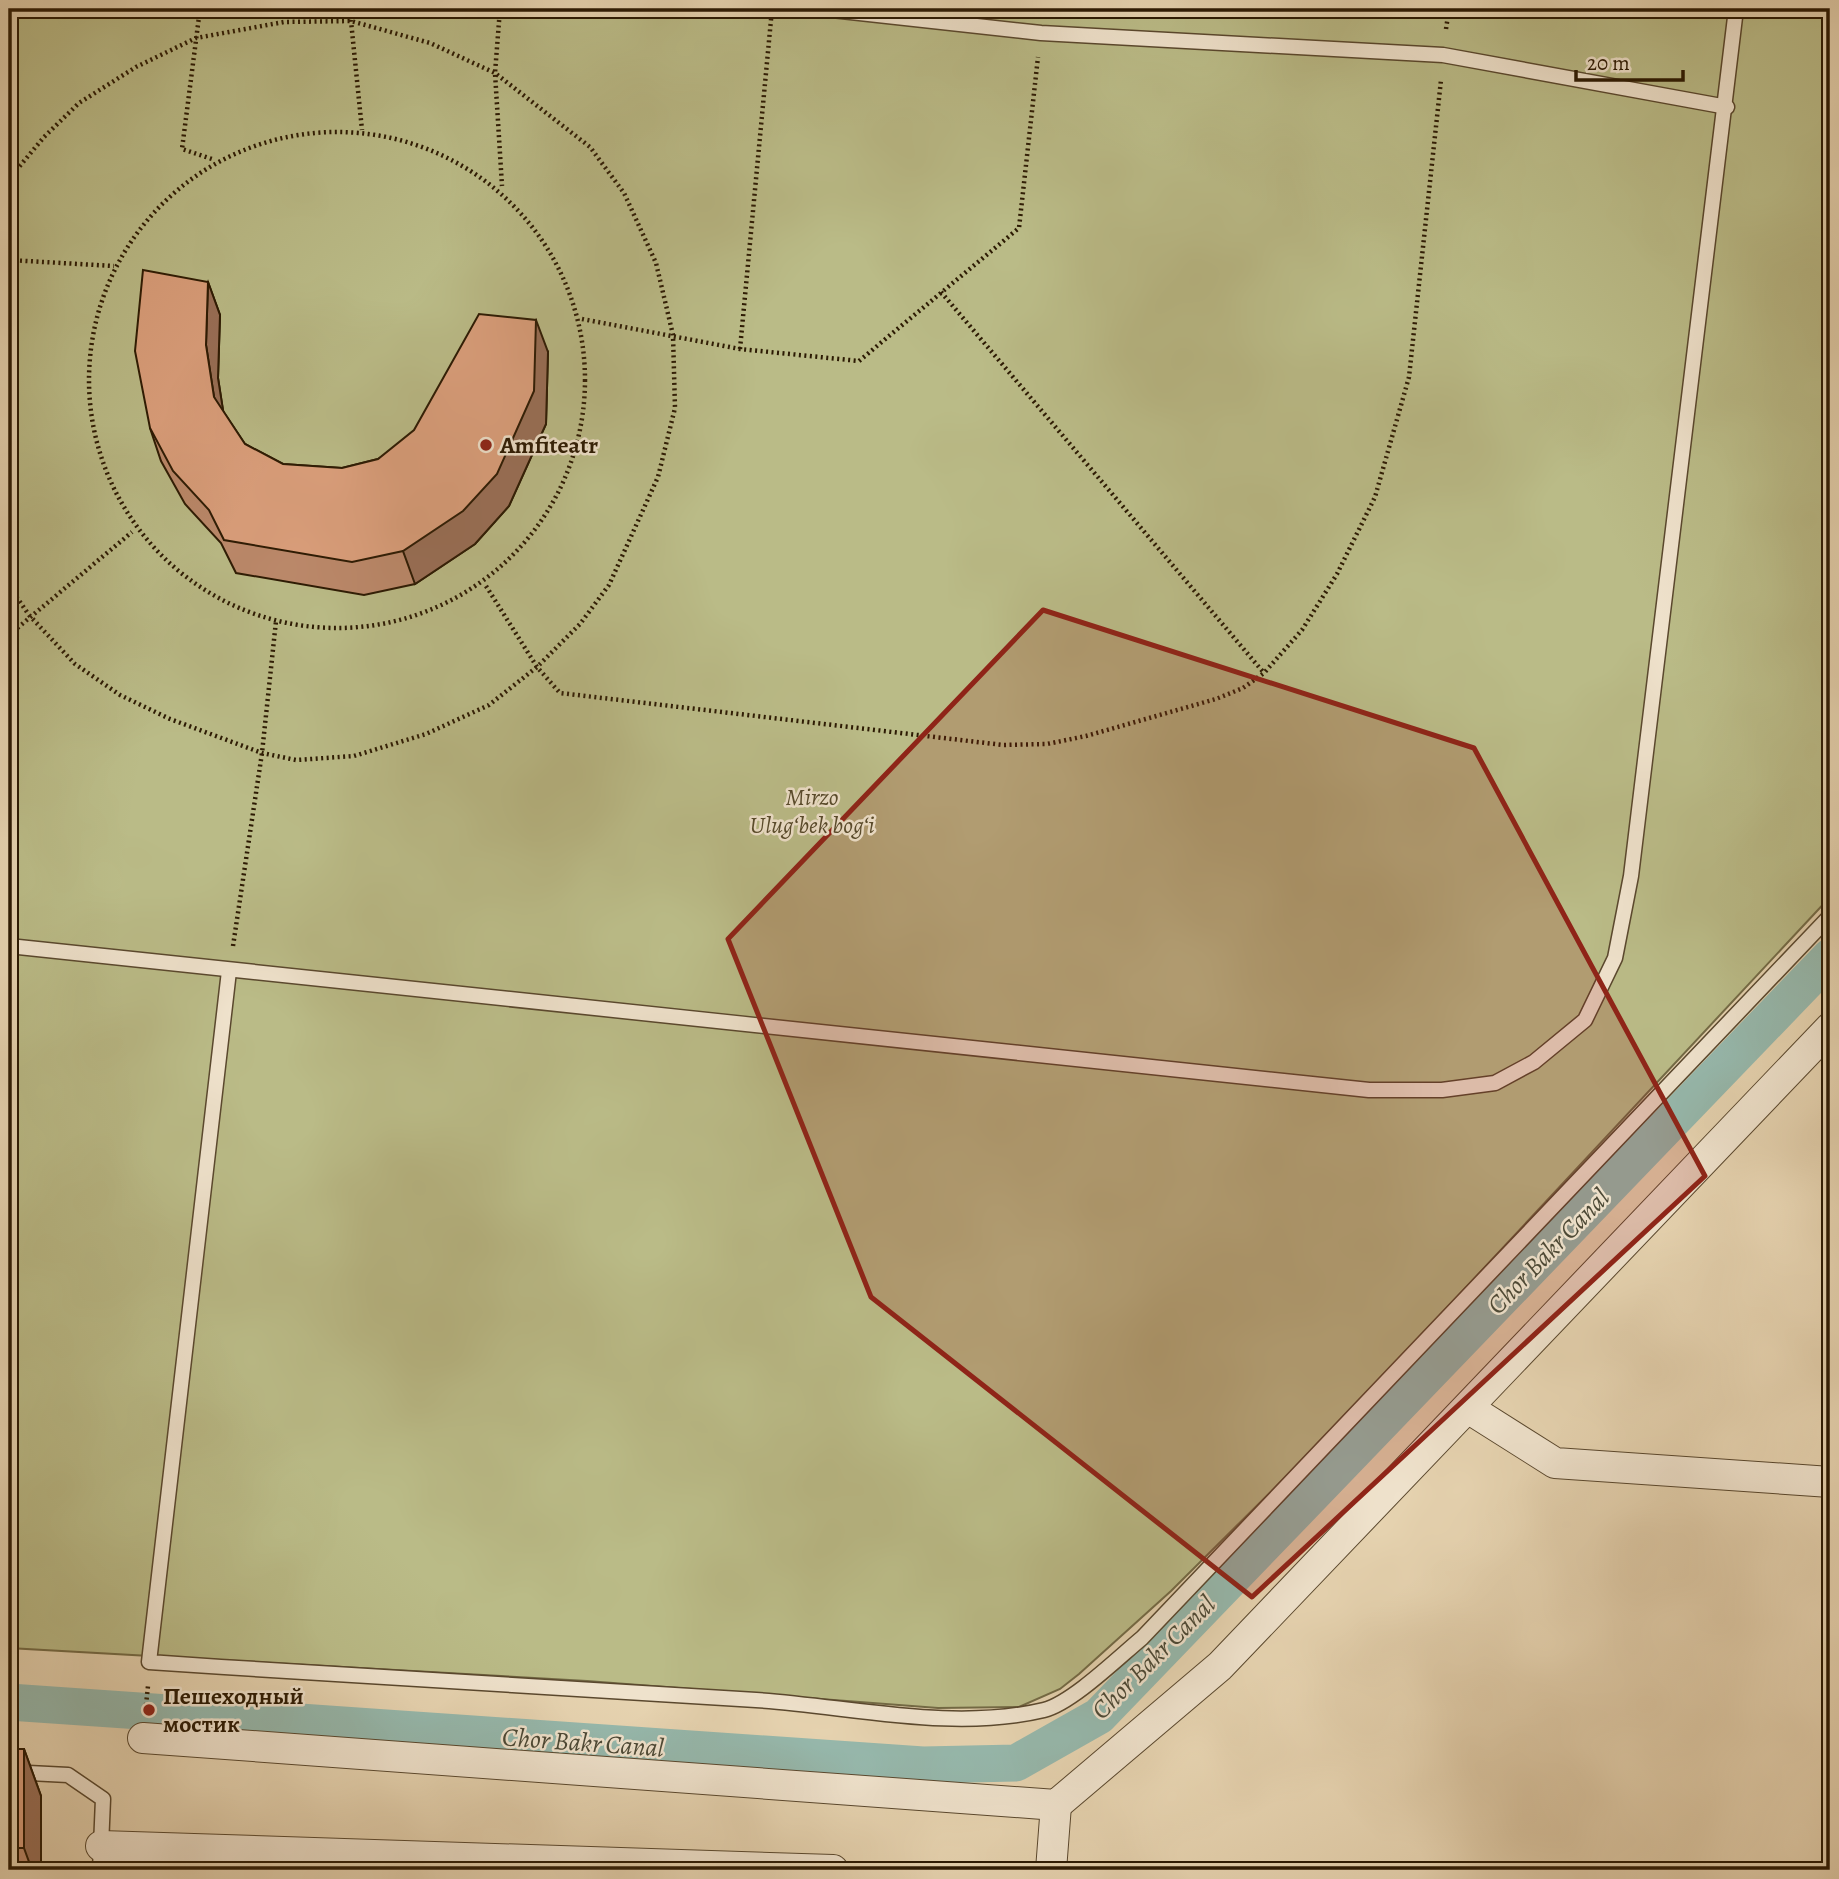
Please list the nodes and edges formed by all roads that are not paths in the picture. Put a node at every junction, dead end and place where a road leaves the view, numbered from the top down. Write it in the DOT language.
graph roads {
  1 [pos="823,9"];
  2 [pos="1736,9"];
  3 [pos="1727,107"];
  4 [pos="1830,916"];
  5 [pos="9,946"];
  6 [pos="229,971"];
  7 [pos="1830,1028"];
  8 [pos="1468,1408"];
  9 [pos="1830,1482"];
  10 [pos="143,1738"];
  11 [pos="9,1772"];
  12 [pos="1056,1805"];
  13 [pos="101,1858"];
  14 [pos="833,1870"];
  15 [pos="1051,1870"];
  1 -- 3 [label="lane"];
  2 -- 3 [label="lane"];
  3 -- 6 [label="lane"];
  4 -- 6 [label="lane"];
  5 -- 6 [label="lane"];
  7 -- 8 [label="street"];
  8 -- 9 [label="street"];
  8 -- 12 [label="street"];
  10 -- 12 [label="street"];
  11 -- 13 [label="lane"];
  12 -- 15 [label="street"];
  13 -- 14 [label="street"];
}
